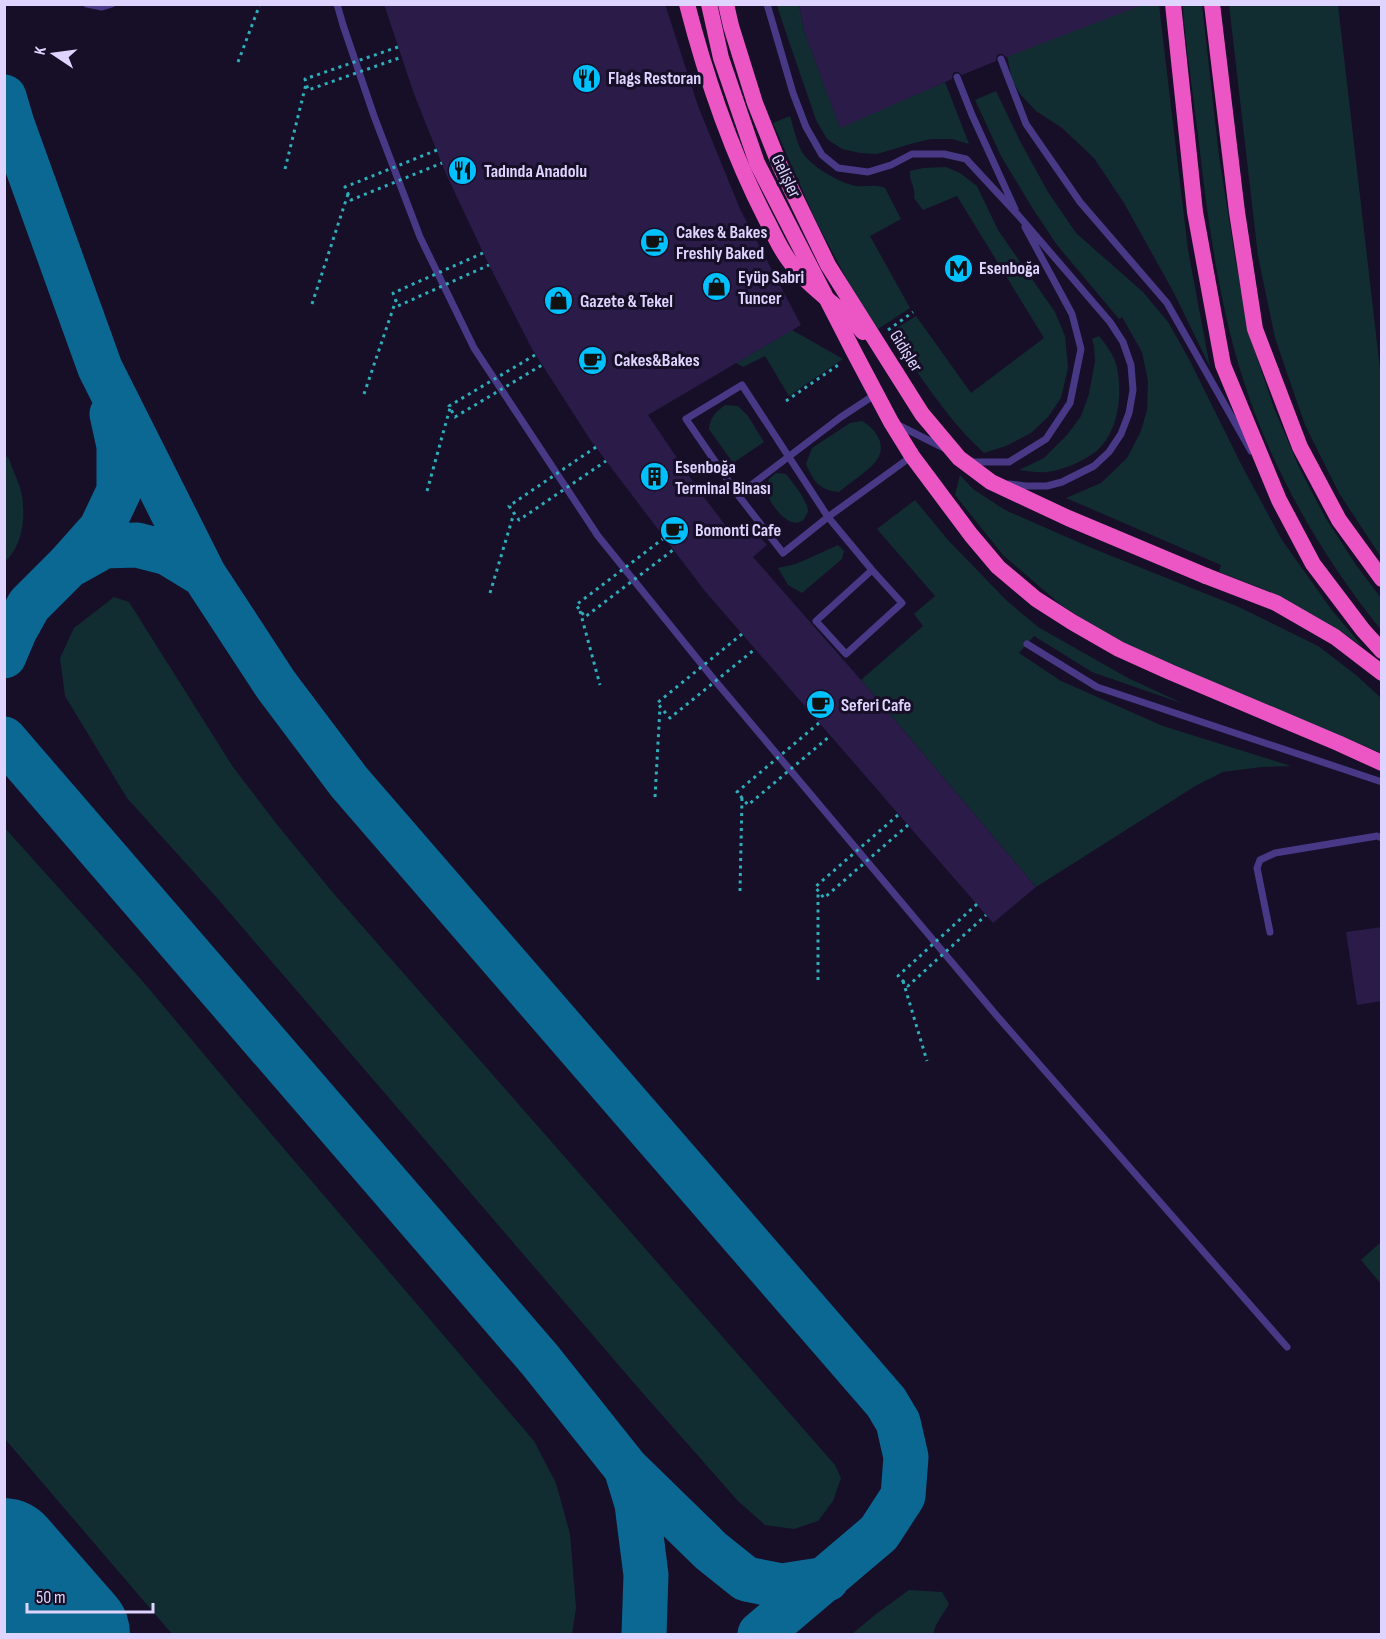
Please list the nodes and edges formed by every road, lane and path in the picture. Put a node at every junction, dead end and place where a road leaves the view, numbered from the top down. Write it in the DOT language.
graph roads {
  1 [pos="87,4"];
  2 [pos="112,4"];
  3 [pos="260,4"];
  4 [pos="338,4"];
  5 [pos="687,4"];
  6 [pos="709,4"];
  7 [pos="726,4"];
  8 [pos="767,4"];
  9 [pos="1173,4"];
  10 [pos="1212,4"];
  11 [pos="398,47"];
  12 [pos="402,57"];
  13 [pos="1001,59"];
  14 [pos="238,62"];
  15 [pos="957,77"];
  16 [pos="306,84"];
  17 [pos="437,150"];
  18 [pos="442,163"];
  19 [pos="285,169"];
  20 [pos="348,194"];
  21 [pos="1018,215"];
  22 [pos="483,253"];
  23 [pos="489,265"];
  24 [pos="396,300"];
  25 [pos="312,304"];
  26 [pos="535,355"];
  27 [pos="542,365"];
  28 [pos="894,368"];
  29 [pos="364,393"];
  30 [pos="876,394"];
  31 [pos="450,408"];
  32 [pos="891,422"];
  33 [pos="596,447"];
  34 [pos="788,456"];
  35 [pos="912,456"];
  36 [pos="606,461"];
  37 [pos="991,482"];
  38 [pos="427,491"];
  39 [pos="738,495"];
  40 [pos="1279,500"];
  41 [pos="514,513"];
  42 [pos="828,517"];
  43 [pos="664,538"];
  44 [pos="673,550"];
  45 [pos="872,570"];
  46 [pos="1382,579"];
  47 [pos="490,593"];
  48 [pos="580,611"];
  49 [pos="742,634"];
  50 [pos="1027,644"];
  51 [pos="754,649"];
  52 [pos="1382,651"];
  53 [pos="1382,673"];
  54 [pos="600,685"];
  55 [pos="660,707"];
  56 [pos="819,723"];
  57 [pos="830,736"];
  58 [pos="1382,763"];
  59 [pos="1382,782"];
  60 [pos="654,797"];
  61 [pos="741,797"];
  62 [pos="898,815"];
  63 [pos="908,825"];
  64 [pos="1382,838"];
  65 [pos="740,891"];
  66 [pos="818,891"];
  67 [pos="977,904"];
  68 [pos="986,915"];
  69 [pos="1270,932"];
  70 [pos="818,980"];
  71 [pos="903,981"];
  72 [pos="927,1061"];
  73 [pos="1287,1347"];
  1 -- 2 [label="lane"];
  3 -- 14 [label="path"];
  4 -- 73 [label="lane"];
  5 -- 28 [label="highway, bridge"];
  6 -- 30 [label="highway, Gelişler"];
  7 -- 28 [label="highway, Gidişler, bridge"];
  8 -- 21 [label="lane"];
  9 -- 40 [label="highway"];
  10 -- 46 [label="highway"];
  11 -- 16 [label="path, bridge"];
  12 -- 16 [label="path, bridge"];
  13 -- 40 [label="lane"];
  15 -- 21 [label="lane"];
  16 -- 19 [label="path"];
  17 -- 20 [label="path, bridge"];
  18 -- 20 [label="path, bridge"];
  20 -- 25 [label="path"];
  21 -- 32 [label="lane"];
  21 -- 37 [label="lane"];
  22 -- 24 [label="path, bridge"];
  23 -- 24 [label="path, bridge"];
  24 -- 29 [label="path"];
  26 -- 31 [label="path, bridge"];
  27 -- 31 [label="path, bridge"];
  28 -- 37 [label="highway, Gidişler, bridge"];
  30 -- 32 [label="highway, Gelişler"];
  30 -- 34 [label="lane"];
  31 -- 38 [label="path"];
  32 -- 35 [label="highway, Gelişler"];
  33 -- 41 [label="path, bridge"];
  34 -- 39 [label="lane"];
  34 -- 39 [label="lane"];
  34 -- 42 [label="lane"];
  35 -- 42 [label="lane"];
  35 -- 58 [label="highway, Gelişler"];
  36 -- 41 [label="path, bridge"];
  37 -- 53 [label="highway, Gidişler, bridge"];
  39 -- 42 [label="lane"];
  40 -- 52 [label="highway"];
  41 -- 47 [label="path"];
  42 -- 45 [label="lane"];
  43 -- 48 [label="path, bridge"];
  44 -- 48 [label="path, bridge"];
  45 -- 45 [label="lane"];
  48 -- 54 [label="path"];
  49 -- 55 [label="path, bridge"];
  50 -- 59 [label="lane"];
  51 -- 55 [label="path, bridge"];
  55 -- 60 [label="path"];
  56 -- 61 [label="path, bridge"];
  57 -- 61 [label="path, bridge"];
  61 -- 65 [label="path"];
  62 -- 66 [label="path, bridge"];
  63 -- 66 [label="path, bridge"];
  64 -- 69 [label="lane"];
  66 -- 70 [label="path"];
  67 -- 71 [label="path, bridge"];
  68 -- 71 [label="path, bridge"];
  71 -- 72 [label="path"];
}
